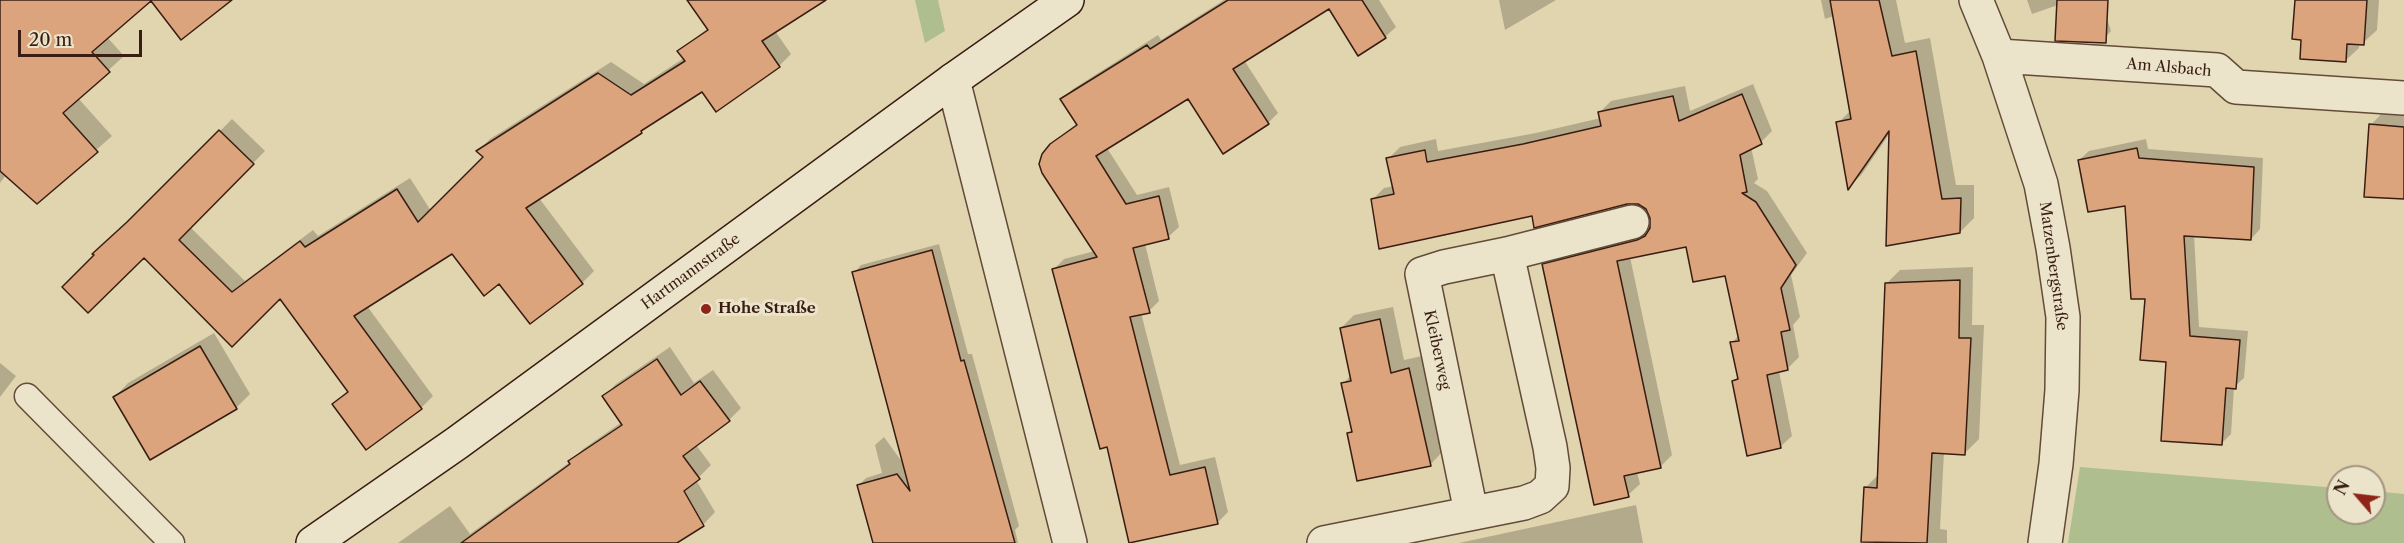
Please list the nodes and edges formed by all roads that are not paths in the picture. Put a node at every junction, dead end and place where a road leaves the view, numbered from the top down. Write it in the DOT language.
graph roads {
  1 [pos="1067,0"];
  2 [pos="1976,0"];
  3 [pos="1999,56"];
  4 [pos="953,80"];
  5 [pos="2404,98"];
  6 [pos="1632,222"];
  7 [pos="1507,254"];
  8 [pos="27,396"];
  9 [pos="1471,512"];
  10 [pos="172,543"];
  11 [pos="314,543"];
  12 [pos="1070,543"];
  13 [pos="1324,543"];
  14 [pos="2045,543"];
  1 -- 4 [label="street, Hartmannstraße"];
  2 -- 3 [label="street, Matzenbergstraße"];
  3 -- 5 [label="street, Am Alsbach"];
  3 -- 14 [label="street, Matzenbergstraße"];
  4 -- 11 [label="street, Hartmannstraße"];
  4 -- 12 [label="street"];
  6 -- 7 [label="street, Kleiberweg"];
  7 -- 9 [label="street"];
  7 -- 9 [label="street, Kleiberweg"];
  8 -- 10 [label="lane"];
  9 -- 13 [label="street"];
}
